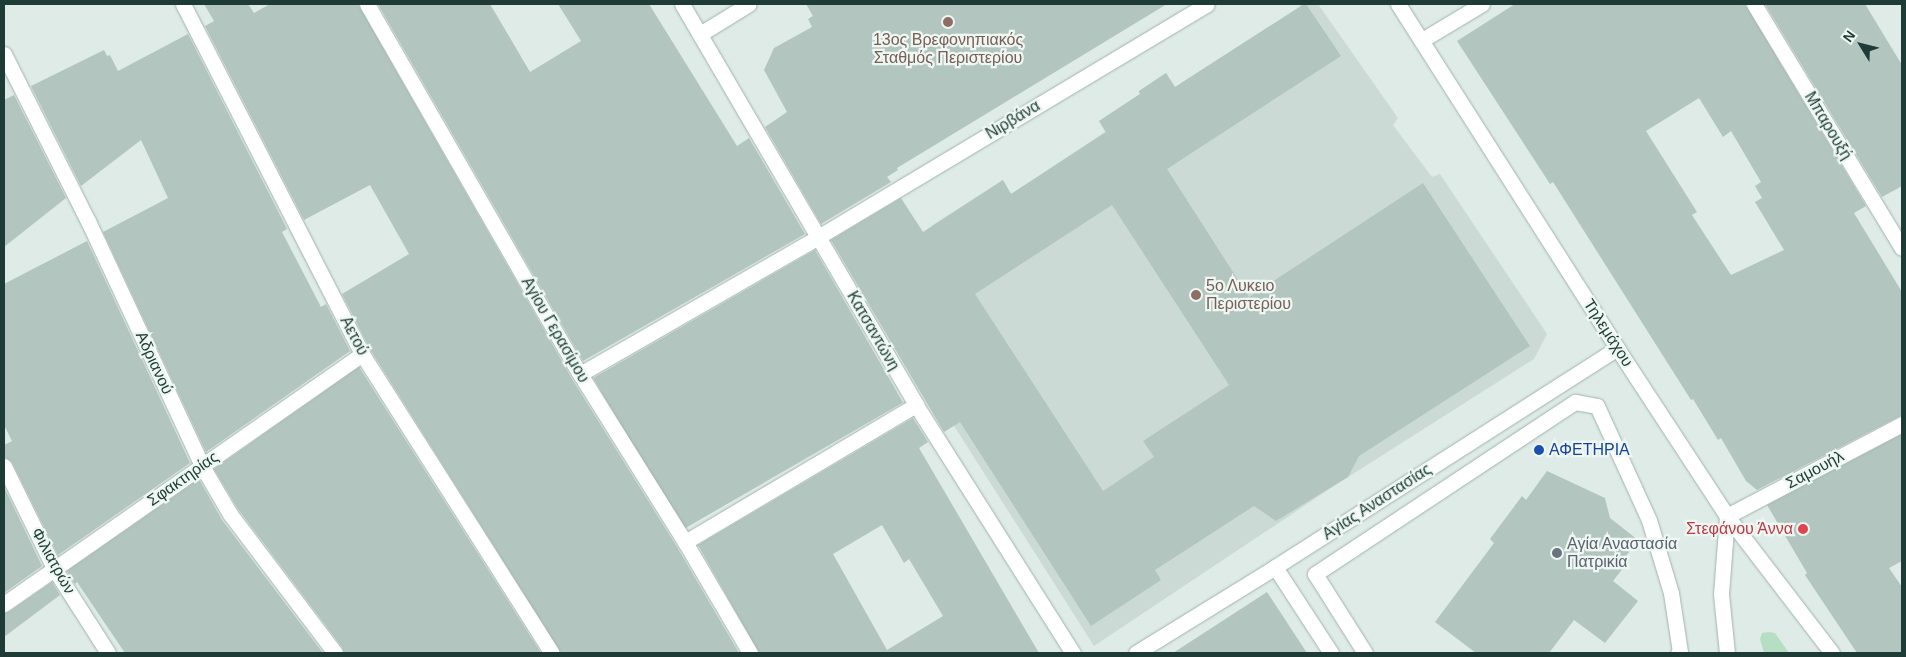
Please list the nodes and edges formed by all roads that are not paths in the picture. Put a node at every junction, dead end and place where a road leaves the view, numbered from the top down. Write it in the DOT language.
graph roads {
  1 [pos="183,4"];
  2 [pos="367,4"];
  3 [pos="682,4"];
  4 [pos="749,4"];
  5 [pos="1207,4"];
  6 [pos="1398,4"];
  7 [pos="1482,4"];
  8 [pos="1754,4"];
  9 [pos="700,34"];
  10 [pos="1422,40"];
  11 [pos="4,54"];
  12 [pos="818,236"];
  13 [pos="1902,248"];
  14 [pos="1617,348"];
  15 [pos="362,354"];
  16 [pos="580,374"];
  17 [pos="916,405"];
  18 [pos="1902,424"];
  19 [pos="4,466"];
  20 [pos="202,466"];
  21 [pos="1728,516"];
  22 [pos="685,542"];
  23 [pos="1275,567"];
  24 [pos="55,570"];
  25 [pos="4,604"];
  26 [pos="108,653"];
  27 [pos="335,653"];
  28 [pos="552,653"];
  29 [pos="750,653"];
  30 [pos="1073,653"];
  31 [pos="1136,653"];
  32 [pos="1331,653"];
  33 [pos="1365,653"];
  34 [pos="1678,653"];
  35 [pos="1726,653"];
  36 [pos="1832,653"];
  1 -- 15 [label="street, Αετού"];
  2 -- 16 [label="street, Αγίου Γερασίμου"];
  3 -- 9 [label="street, Κατσαντώνη"];
  4 -- 9 [label="street"];
  5 -- 12 [label="street, Νιρβάνα"];
  6 -- 10 [label="street, Τηλεμάχου"];
  7 -- 10 [label="street"];
  8 -- 13 [label="street, Μπαρουξή"];
  9 -- 12 [label="street, Κατσαντώνη"];
  10 -- 14 [label="street, Τηλεμάχου"];
  11 -- 20 [label="street, Αδριανού"];
  12 -- 16 [label="street, Νιρβάνα"];
  12 -- 17 [label="street, Κατσαντώνη"];
  14 -- 21 [label="street, Τηλεμάχου"];
  14 -- 23 [label="street, Αγίας Αναστασίας"];
  15 -- 20 [label="street, Σφακτηρίας"];
  15 -- 28 [label="street, Αετού"];
  16 -- 22 [label="street, Αγίου Γερασίμου"];
  17 -- 22 [label="street"];
  17 -- 30 [label="street, Κατσαντώνη"];
  18 -- 21 [label="street, Σαμουήλ"];
  19 -- 24 [label="street, Φιλιατρών"];
  20 -- 24 [label="street, Σφακτηρίας"];
  20 -- 27 [label="street, Αδριανού"];
  21 -- 35 [label="street"];
  21 -- 36 [label="street, Τηλεμάχου"];
  22 -- 29 [label="street, Αγίου Γερασίμου"];
  23 -- 31 [label="street, Αγίας Αναστασίας"];
  23 -- 32 [label="street"];
  24 -- 25 [label="street, Σφακτηρίας"];
  24 -- 26 [label="street, Φιλιατρών"];
  33 -- 34 [label="street"];
}
